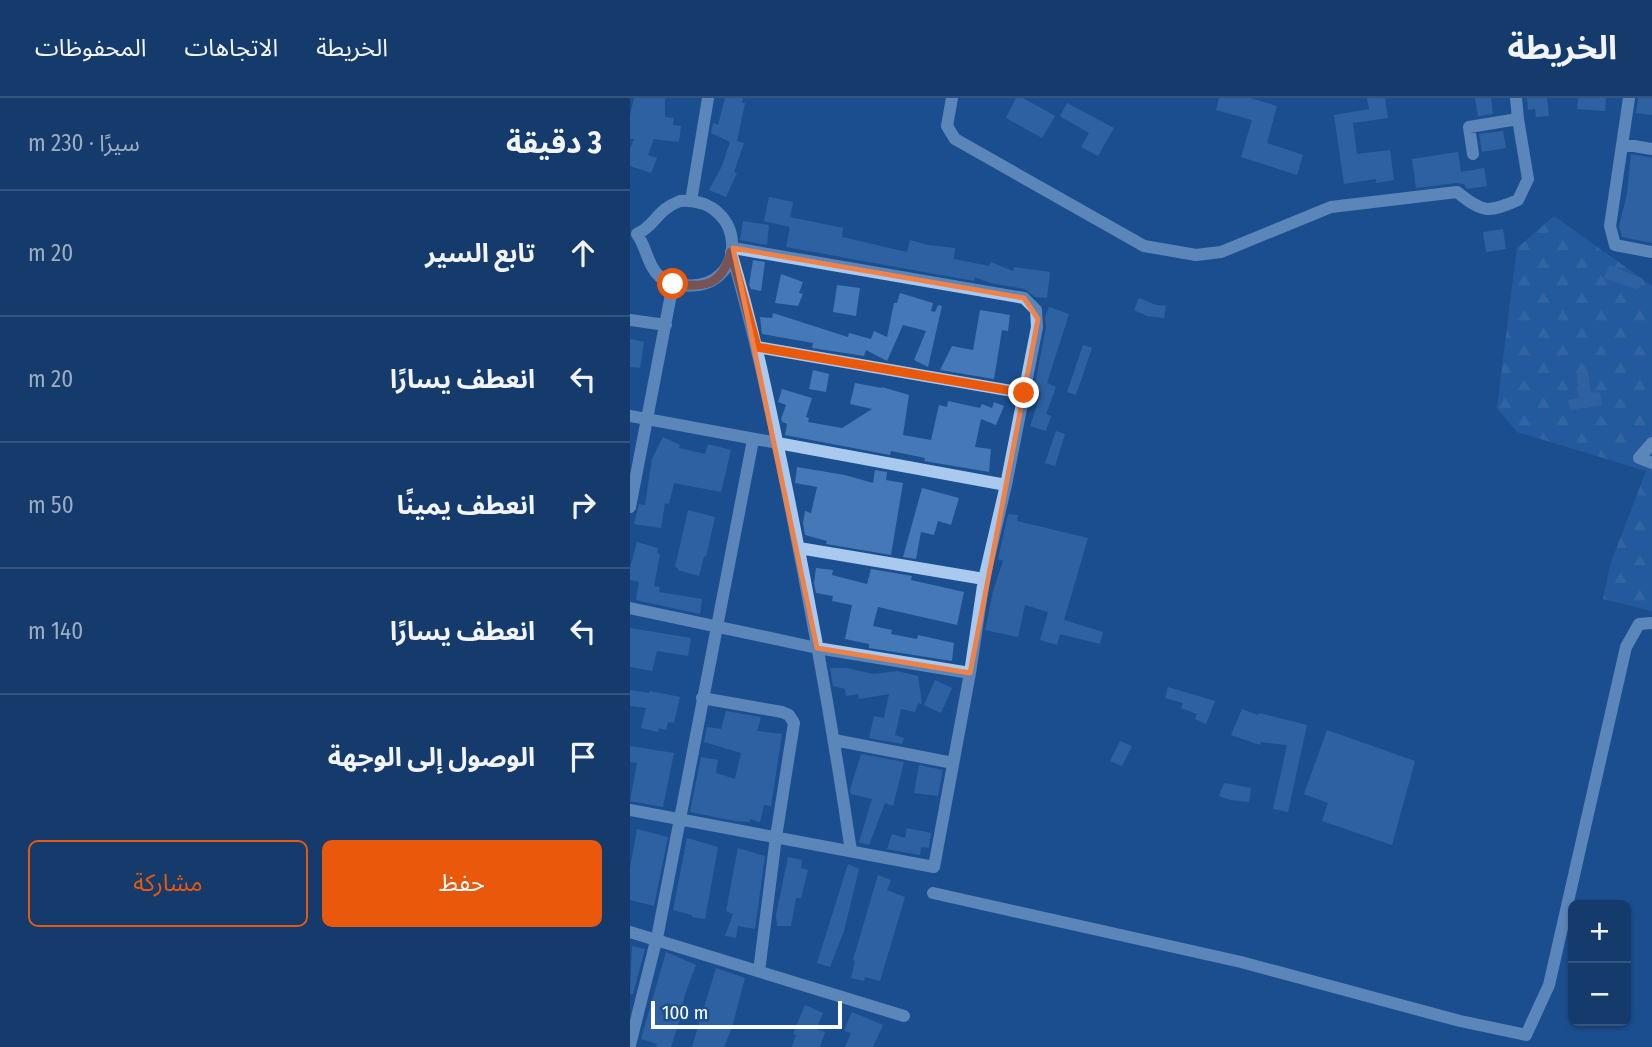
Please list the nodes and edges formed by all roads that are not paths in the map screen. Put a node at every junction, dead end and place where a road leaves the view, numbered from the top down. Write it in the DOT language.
graph roads {
  1 [pos="708,98"];
  2 [pos="952,98"];
  3 [pos="1516,98"];
  4 [pos="1629,98"];
  5 [pos="1518,119"];
  6 [pos="1622,144"];
  7 [pos="1652,149"];
  8 [pos="1472,154"];
  9 [pos="691,201"];
  10 [pos="636,232"];
  11 [pos="732,250"];
  12 [pos="1652,252"];
  13 [pos="673,284"];
  14 [pos="630,320"];
  15 [pos="666,325"];
  16 [pos="757,347"];
  17 [pos="1024,393"];
  18 [pos="630,416"];
  19 [pos="648,418"];
  20 [pos="753,440"];
  21 [pos="1652,443"];
  22 [pos="777,444"];
  23 [pos="1652,463"];
  24 [pos="1006,485"];
  25 [pos="630,507"];
  26 [pos="799,548"];
  27 [pos="985,579"];
  28 [pos="630,608"];
  29 [pos="1652,623"];
  30 [pos="717,625"];
  31 [pos="817,648"];
  32 [pos="970,673"];
  33 [pos="702,698"];
  34 [pos="834,740"];
  35 [pos="953,764"];
  36 [pos="630,810"];
  37 [pos="678,819"];
  38 [pos="776,837"];
  39 [pos="851,851"];
  40 [pos="933,893"];
  41 [pos="630,932"];
  42 [pos="656,940"];
  43 [pos="759,971"];
  44 [pos="904,1016"];
  45 [pos="630,1045"];
  1 -- 9 [label="street"];
  2 -- 5 [label="street"];
  3 -- 5 [label="street"];
  4 -- 6 [label="street"];
  5 -- 8 [label="street"];
  6 -- 7 [label="street"];
  6 -- 12 [label="street"];
  9 -- 10 [label="street"];
  9 -- 11 [label="street"];
  10 -- 13 [label="street"];
  11 -- 13 [label="street"];
  11 -- 16 [label="street"];
  11 -- 17 [label="street"];
  13 -- 15 [label="street"];
  14 -- 15 [label="street"];
  15 -- 19 [label="street"];
  16 -- 17 [label="street"];
  16 -- 22 [label="street"];
  17 -- 24 [label="street"];
  18 -- 19 [label="street"];
  19 -- 20 [label="street"];
  19 -- 25 [label="street"];
  20 -- 22 [label="street"];
  20 -- 30 [label="street"];
  21 -- 23 [label="street"];
  22 -- 24 [label="street"];
  22 -- 26 [label="street"];
  24 -- 27 [label="street"];
  26 -- 27 [label="street"];
  26 -- 31 [label="street"];
  27 -- 32 [label="street"];
  28 -- 30 [label="street"];
  29 -- 40 [label="street"];
  30 -- 31 [label="street"];
  30 -- 33 [label="street"];
  31 -- 32 [label="street"];
  31 -- 34 [label="street"];
  32 -- 35 [label="street"];
  33 -- 37 [label="street"];
  33 -- 38 [label="street"];
  34 -- 35 [label="street"];
  34 -- 39 [label="street"];
  35 -- 39 [label="street"];
  36 -- 37 [label="street"];
  37 -- 38 [label="street"];
  37 -- 42 [label="street"];
  38 -- 39 [label="street"];
  38 -- 43 [label="street"];
  41 -- 42 [label="street"];
  42 -- 43 [label="street"];
  42 -- 45 [label="street"];
  43 -- 44 [label="street"];
}
